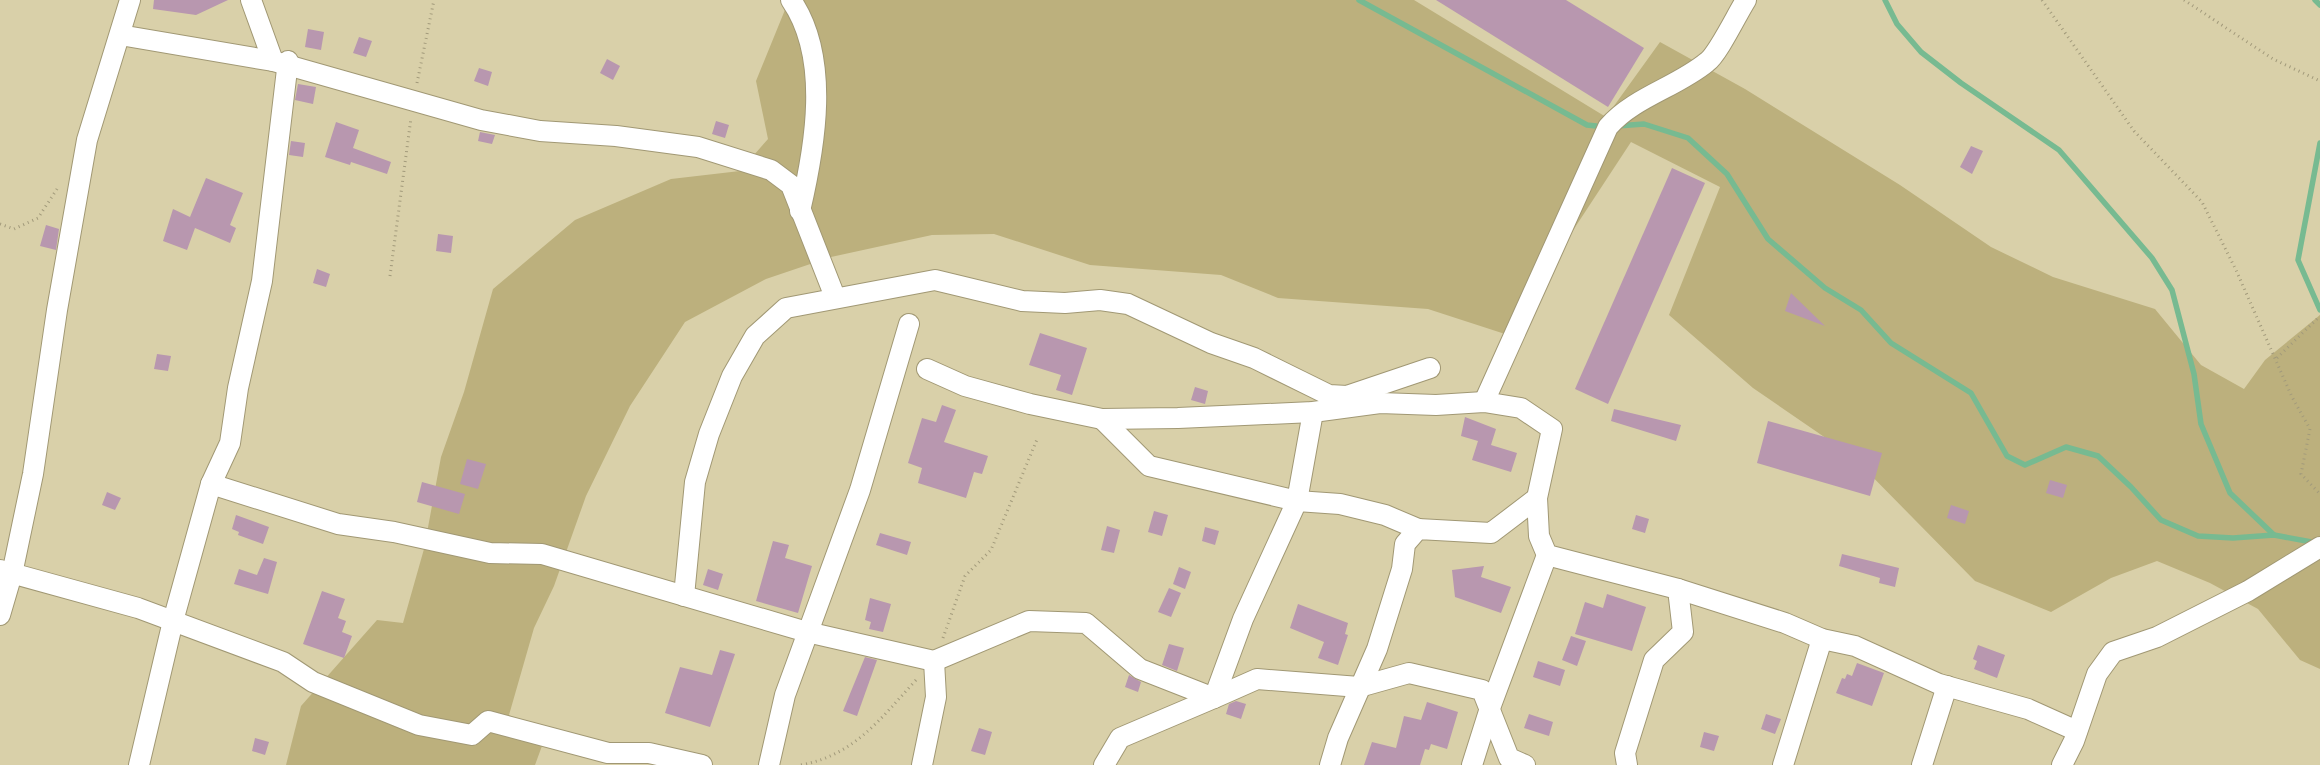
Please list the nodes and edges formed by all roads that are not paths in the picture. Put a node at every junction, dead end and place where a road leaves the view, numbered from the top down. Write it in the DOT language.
graph roads {
  1 [pos="130,0"];
  2 [pos="251,0"];
  3 [pos="791,0"];
  4 [pos="1746,0"];
  5 [pos="120,35"];
  6 [pos="281,61"];
  7 [pos="800,211"];
  8 [pos="835,297"];
  9 [pos="909,324"];
  10 [pos="1430,368"];
  11 [pos="927,369"];
  12 [pos="1484,402"];
  13 [pos="1312,412"];
  14 [pos="1102,419"];
  15 [pos="211,484"];
  16 [pos="1538,498"];
  17 [pos="1297,501"];
  18 [pos="1418,529"];
  19 [pos="2320,547"];
  20 [pos="1547,555"];
  21 [pos="6,572"];
  22 [pos="1678,589"];
  23 [pos="684,596"];
  24 [pos="0,615"];
  25 [pos="173,621"];
  26 [pos="807,632"];
  27 [pos="1822,639"];
  28 [pos="934,661"];
  29 [pos="1946,686"];
  30 [pos="1359,687"];
  31 [pos="1214,698"];
  32 [pos="1490,708"];
  33 [pos="2077,731"];
  34 [pos="139,765"];
  35 [pos="702,765"];
  36 [pos="768,765"];
  37 [pos="922,765"];
  38 [pos="1104,765"];
  39 [pos="1330,765"];
  40 [pos="1472,765"];
  41 [pos="1525,765"];
  42 [pos="1627,765"];
  43 [pos="1783,765"];
  44 [pos="1922,765"];
  45 [pos="2062,765"];
  1 -- 5 [label="street"];
  2 -- 6 [label="street"];
  3 -- 7 [label="street"];
  4 -- 12 [label="street"];
  5 -- 6 [label="street"];
  5 -- 21 [label="street"];
  6 -- 7 [label="street"];
  6 -- 15 [label="street"];
  7 -- 8 [label="street"];
  8 -- 10 [label="street"];
  8 -- 23 [label="street"];
  9 -- 26 [label="street"];
  11 -- 14 [label="street"];
  12 -- 13 [label="street"];
  12 -- 16 [label="street"];
  13 -- 14 [label="street"];
  13 -- 17 [label="street"];
  14 -- 17 [label="street"];
  15 -- 23 [label="street"];
  15 -- 25 [label="street"];
  16 -- 18 [label="street"];
  16 -- 20 [label="street"];
  17 -- 18 [label="street"];
  17 -- 31 [label="street"];
  18 -- 30 [label="street"];
  19 -- 33 [label="street"];
  20 -- 22 [label="street"];
  20 -- 32 [label="street"];
  21 -- 24 [label="street"];
  21 -- 25 [label="street"];
  22 -- 27 [label="street"];
  22 -- 42 [label="street"];
  23 -- 26 [label="street"];
  25 -- 34 [label="street"];
  25 -- 35 [label="street"];
  26 -- 28 [label="street"];
  26 -- 36 [label="street"];
  27 -- 29 [label="street"];
  27 -- 43 [label="street"];
  28 -- 31 [label="street"];
  28 -- 37 [label="street"];
  29 -- 33 [label="street"];
  29 -- 44 [label="street"];
  30 -- 31 [label="street"];
  30 -- 32 [label="street"];
  30 -- 39 [label="street"];
  31 -- 38 [label="street"];
  32 -- 40 [label="street"];
  32 -- 41 [label="street"];
  33 -- 45 [label="street"];
}
